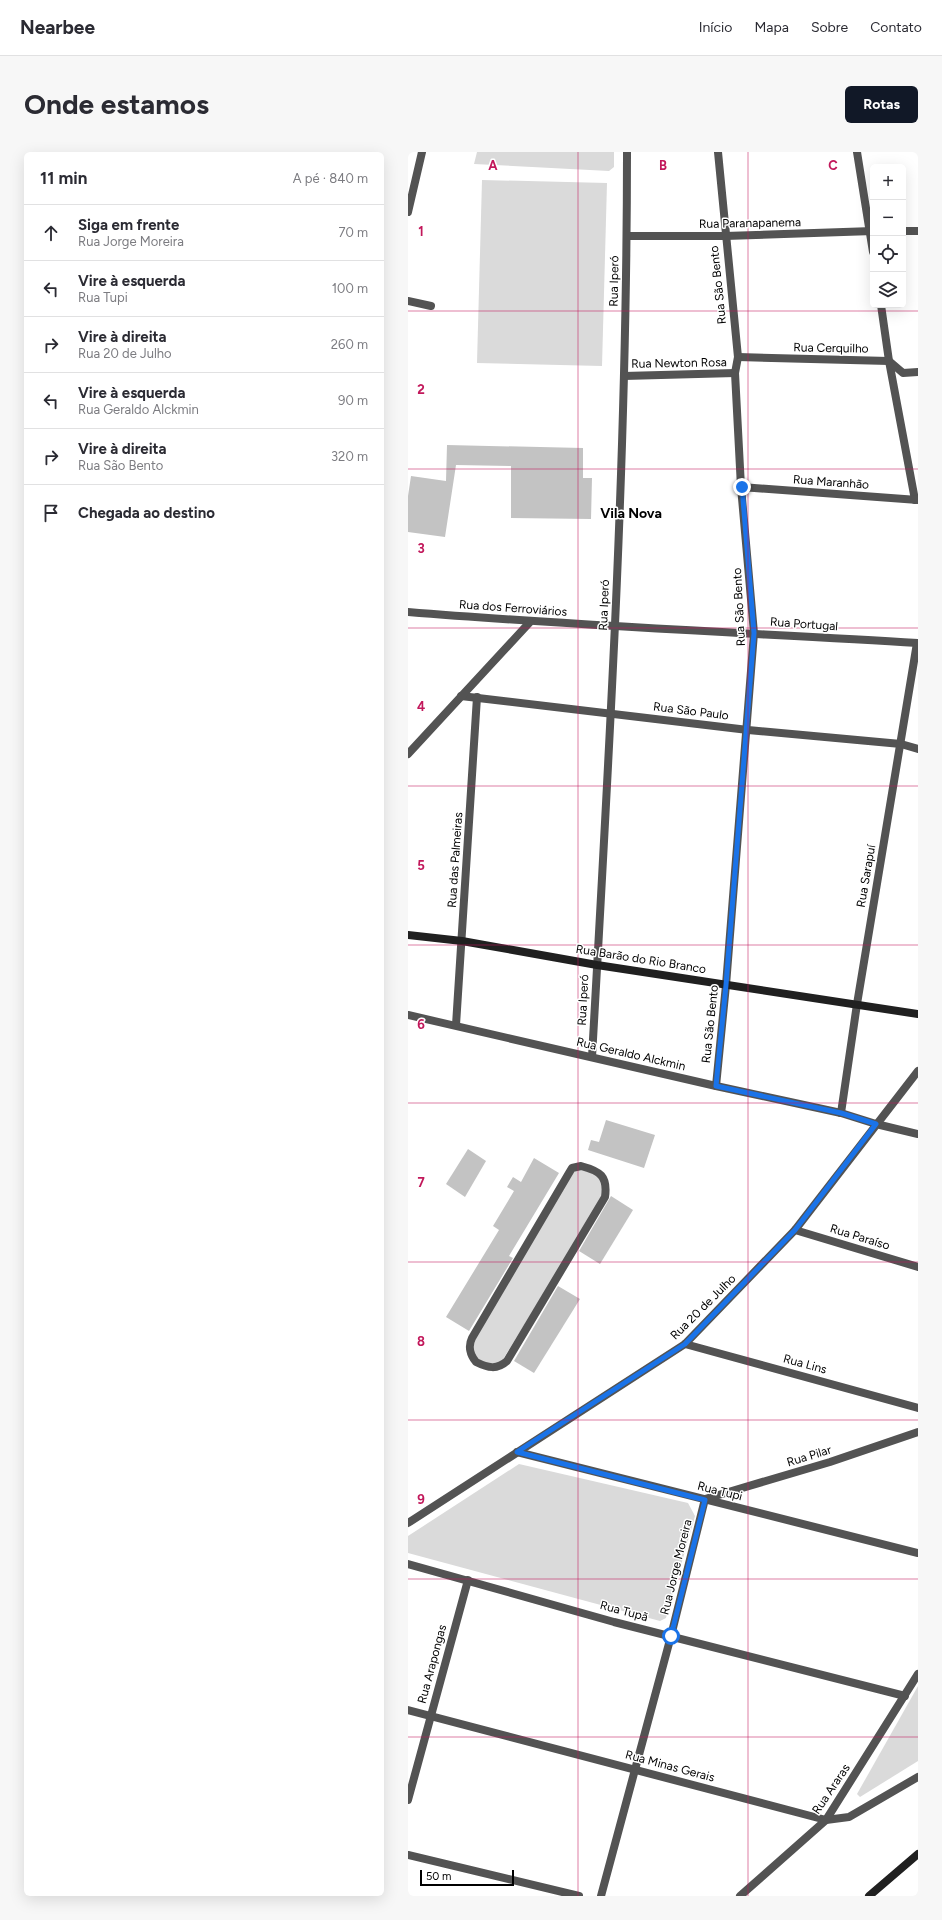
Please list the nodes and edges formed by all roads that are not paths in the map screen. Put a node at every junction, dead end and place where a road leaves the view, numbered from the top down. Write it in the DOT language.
graph roads {
  1 [pos="422,152"];
  2 [pos="627,152"];
  3 [pos="718,152"];
  4 [pos="857,152"];
  5 [pos="408,212"];
  6 [pos="870,220"];
  7 [pos="870,231"];
  8 [pos="906,231"];
  9 [pos="918,231"];
  10 [pos="627,236"];
  11 [pos="725,236"];
  12 [pos="408,301"];
  13 [pos="430,306"];
  14 [pos="881,308"];
  15 [pos="738,357"];
  16 [pos="889,361"];
  17 [pos="918,372"];
  18 [pos="735,373"];
  19 [pos="624,376"];
  20 [pos="742,487"];
  21 [pos="916,500"];
  22 [pos="408,612"];
  23 [pos="530,622"];
  24 [pos="616,626"];
  25 [pos="754,633"];
  26 [pos="918,643"];
  27 [pos="461,696"];
  28 [pos="477,697"];
  29 [pos="611,713"];
  30 [pos="748,730"];
  31 [pos="901,744"];
  32 [pos="918,749"];
  33 [pos="408,754"];
  34 [pos="408,935"];
  35 [pos="462,941"];
  36 [pos="597,965"];
  37 [pos="726,985"];
  38 [pos="857,1004"];
  39 [pos="918,1014"];
  40 [pos="408,1015"];
  41 [pos="456,1025"];
  42 [pos="592,1057"];
  43 [pos="918,1071"];
  44 [pos="716,1086"];
  45 [pos="841,1113"];
  46 [pos="876,1124"];
  47 [pos="918,1134"];
  48 [pos="795,1230"];
  49 [pos="918,1267"];
  50 [pos="476,1332"];
  51 [pos="685,1344"];
  52 [pos="918,1408"];
  53 [pos="918,1432"];
  54 [pos="517,1452"];
  55 [pos="705,1500"];
  56 [pos="408,1523"];
  57 [pos="918,1553"];
  58 [pos="408,1564"];
  59 [pos="468,1580"];
  60 [pos="671,1636"];
  61 [pos="918,1674"];
  62 [pos="905,1696"];
  63 [pos="408,1710"];
  64 [pos="430,1716"];
  65 [pos="634,1768"];
  66 [pos="918,1777"];
  67 [pos="408,1800"];
  68 [pos="826,1820"];
  69 [pos="918,1854"];
  70 [pos="408,1855"];
  71 [pos="579,1896"];
  72 [pos="601,1896"];
  73 [pos="740,1896"];
  74 [pos="869,1896"];
  1 -- 5 [label="street"];
  2 -- 10 [label="street, Rua Iperó"];
  3 -- 11 [label="street, Rua São Bento"];
  4 -- 6 [label="street"];
  7 -- 11 [label="street, Rua Paranapanema"];
  8 -- 9 [label="street"];
  10 -- 11 [label="street, Rua Paranapanema"];
  10 -- 19 [label="street, Rua Iperó"];
  11 -- 15 [label="street, Rua São Bento"];
  12 -- 13 [label="street"];
  14 -- 16 [label="street"];
  15 -- 16 [label="street, Rua Cerquilho"];
  15 -- 18 [label="street, Rua São Bento"];
  16 -- 17 [label="street"];
  16 -- 21 [label="street"];
  18 -- 19 [label="street, Rua Newton Rosa"];
  18 -- 20 [label="street, Rua São Bento"];
  19 -- 24 [label="street, Rua Iperó"];
  20 -- 21 [label="street, Rua Maranhão"];
  20 -- 25 [label="street, Rua São Bento"];
  22 -- 23 [label="street, Rua dos Ferroviários"];
  23 -- 24 [label="street, Rua dos Ferroviários"];
  23 -- 27 [label="street"];
  24 -- 25 [label="street, Rua Portugal"];
  24 -- 29 [label="street, Rua Iperó"];
  25 -- 26 [label="street, Rua Portugal"];
  25 -- 30 [label="street, Rua São Bento"];
  26 -- 31 [label="street, Rua Sarapuí"];
  27 -- 28 [label="street, Rua São Paulo"];
  27 -- 33 [label="street"];
  28 -- 29 [label="street, Rua São Paulo"];
  28 -- 35 [label="street, Rua das Palmeiras"];
  29 -- 30 [label="street, Rua São Paulo"];
  29 -- 36 [label="street, Rua Iperó"];
  30 -- 31 [label="street, Rua São Paulo"];
  30 -- 37 [label="street, Rua São Bento"];
  31 -- 32 [label="street, Rua São Paulo"];
  31 -- 38 [label="street, Rua Sarapuí"];
  34 -- 35 [label="street, Rua Barão do Rio Branco"];
  35 -- 36 [label="street, Rua Barão do Rio Branco"];
  35 -- 41 [label="street, Rua das Palmeiras"];
  36 -- 37 [label="street, Rua Barão do Rio Branco"];
  36 -- 42 [label="street, Rua Iperó"];
  37 -- 38 [label="street, Rua Barão do Rio Branco"];
  37 -- 44 [label="street, Rua São Bento"];
  38 -- 39 [label="street, Rua Barão do Rio Branco"];
  38 -- 45 [label="street, Rua Sarapuí"];
  40 -- 41 [label="street, Rua Geraldo Alckmin"];
  41 -- 42 [label="street, Rua Geraldo Alckmin"];
  42 -- 44 [label="street, Rua Geraldo Alckmin"];
  43 -- 46 [label="street, Rua 20 de Julho"];
  44 -- 45 [label="street, Rua Geraldo Alckmin"];
  45 -- 46 [label="street, Rua Geraldo Alckmin"];
  46 -- 47 [label="street, Rua Geraldo Alckmin"];
  46 -- 48 [label="street, Rua 20 de Julho"];
  48 -- 49 [label="street, Rua Paraíso"];
  48 -- 51 [label="street, Rua 20 de Julho"];
  50 -- 50 [label="street"];
  51 -- 52 [label="street, Rua Lins"];
  51 -- 54 [label="street, Rua 20 de Julho"];
  53 -- 55 [label="street, Rua Pilar"];
  54 -- 55 [label="street, Rua Tupi"];
  54 -- 56 [label="street, Rua 20 de Julho"];
  55 -- 57 [label="street, Rua Tupi"];
  55 -- 60 [label="street, Rua Jorge Moreira"];
  58 -- 59 [label="street, Rua Tupã"];
  59 -- 60 [label="street, Rua Tupã"];
  59 -- 64 [label="street, Rua Arapongas"];
  60 -- 62 [label="street, Rua Tupã"];
  60 -- 65 [label="street, Rua Jorge Moreira"];
  61 -- 62 [label="street, Rua Araras"];
  62 -- 68 [label="street, Rua Araras"];
  63 -- 64 [label="street, Rua Minas Gerais"];
  64 -- 65 [label="street, Rua Minas Gerais"];
  64 -- 67 [label="street, Rua Arapongas"];
  65 -- 68 [label="street, Rua Minas Gerais"];
  65 -- 72 [label="street, Rua Jorge Moreira"];
  66 -- 68 [label="street, Rua Minas Gerais"];
  68 -- 73 [label="street, Rua Araras"];
  69 -- 74 [label="street"];
  70 -- 71 [label="street"];
}
